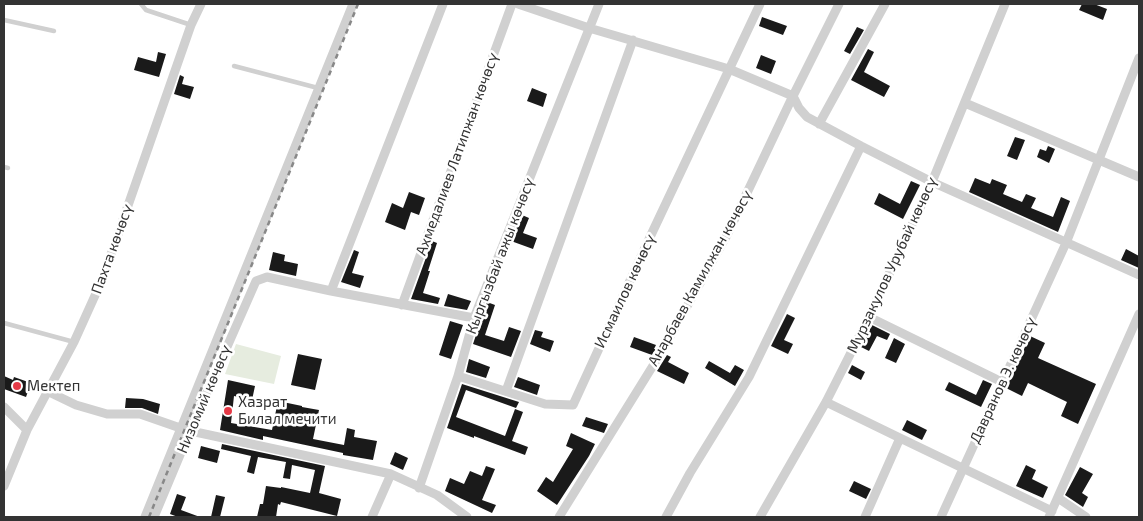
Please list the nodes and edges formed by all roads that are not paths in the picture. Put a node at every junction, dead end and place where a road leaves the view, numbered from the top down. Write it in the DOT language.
graph roads {
  1 [pos="141,4"];
  2 [pos="201,4"];
  3 [pos="353,4"];
  4 [pos="443,4"];
  5 [pos="512,4"];
  6 [pos="518,4"];
  7 [pos="599,4"];
  8 [pos="760,4"];
  9 [pos="839,4"];
  10 [pos="885,4"];
  11 [pos="1005,4"];
  12 [pos="4,20"];
  13 [pos="191,25"];
  14 [pos="589,28"];
  15 [pos="54,31"];
  16 [pos="632,40"];
  17 [pos="1139,58"];
  18 [pos="234,66"];
  19 [pos="729,69"];
  20 [pos="318,88"];
  21 [pos="793,96"];
  22 [pos="965,103"];
  23 [pos="820,124"];
  24 [pos="861,146"];
  25 [pos="1099,160"];
  26 [pos="1139,177"];
  27 [pos="932,182"];
  28 [pos="1066,243"];
  29 [pos="1139,276"];
  30 [pos="331,291"];
  31 [pos="402,305"];
  32 [pos="1139,314"];
  33 [pos="474,318"];
  34 [pos="869,318"];
  35 [pos="4,323"];
  36 [pos="74,342"];
  37 [pos="458,376"];
  38 [pos="1002,382"];
  39 [pos="47,391"];
  40 [pos="506,392"];
  41 [pos="826,402"];
  42 [pos="4,408"];
  43 [pos="185,429"];
  44 [pos="27,430"];
  45 [pos="900,438"];
  46 [pos="962,468"];
  47 [pos="391,474"];
  48 [pos="4,486"];
  49 [pos="419,488"];
  50 [pos="1058,498"];
  51 [pos="1051,514"];
  52 [pos="145,517"];
  53 [pos="154,517"];
  54 [pos="372,517"];
  55 [pos="467,517"];
  56 [pos="560,517"];
  57 [pos="666,517"];
  58 [pos="760,517"];
  59 [pos="865,517"];
  60 [pos="941,517"];
  61 [pos="1086,517"];
  1 -- 13 [label="lane"];
  2 -- 13 [label="street, Пахта көчөсү"];
  3 -- 20 [label="street"];
  4 -- 30 [label="street"];
  5 -- 31 [label="street, Ахмедалиев Латипжан көчөсү"];
  6 -- 14 [label="street"];
  7 -- 14 [label="street, Кыргызбай ажы көчөсү"];
  8 -- 19 [label="street"];
  9 -- 21 [label="street, Анарбаев Камилжан көчөсү"];
  10 -- 23 [label="street"];
  11 -- 22 [label="street, Мурзакулов Урубай көчөсү"];
  12 -- 15 [label="lane"];
  13 -- 36 [label="street, Пахта көчөсү"];
  14 -- 16 [label="street"];
  14 -- 33 [label="street, Кыргызбай ажы көчөсү"];
  16 -- 19 [label="street"];
  16 -- 40 [label="street"];
  17 -- 25 [label="street, Давранов Э. көчөсү"];
  18 -- 20 [label="lane"];
  19 -- 21 [label="street"];
  19 -- 40 [label="street, Исмаилов көчөсү"];
  20 -- 43 [label="street"];
  21 -- 23 [label="street"];
  21 -- 56 [label="street, Анарбаев Камилжан көчөсү"];
  22 -- 25 [label="street"];
  22 -- 27 [label="street, Мурзакулов Урубай көчөсү"];
  23 -- 24 [label="street"];
  24 -- 27 [label="street"];
  24 -- 57 [label="street"];
  25 -- 26 [label="street"];
  25 -- 28 [label="street, Давранов Э. көчөсү"];
  27 -- 28 [label="street"];
  27 -- 34 [label="street, Мурзакулов Урубай көчөсү"];
  28 -- 29 [label="street"];
  28 -- 38 [label="street, Давранов Э. көчөсү"];
  30 -- 31 [label="street"];
  30 -- 43 [label="street, Низомий көчөсү"];
  31 -- 33 [label="street"];
  32 -- 50 [label="street"];
  33 -- 37 [label="street, Кыргызбай ажы көчөсү"];
  34 -- 38 [label="street"];
  34 -- 41 [label="street, Мурзакулов Урубай көчөсү"];
  35 -- 36 [label="lane"];
  36 -- 39 [label="street, Пахта көчөсү"];
  37 -- 40 [label="street, Исмаилов көчөсү"];
  37 -- 49 [label="street, Кыргызбай ажы көчөсү"];
  38 -- 46 [label="street, Давранов Э. көчөсү"];
  39 -- 43 [label="street"];
  39 -- 44 [label="street, Пахта көчөсү"];
  41 -- 45 [label="street"];
  41 -- 58 [label="street, Мурзакулов Урубай көчөсү"];
  42 -- 44 [label="street"];
  43 -- 47 [label="street"];
  43 -- 52 [label="street"];
  43 -- 53 [label="street, Низомий көчөсү"];
  44 -- 48 [label="street, Пахта көчөсү"];
  45 -- 46 [label="street"];
  45 -- 59 [label="street"];
  46 -- 51 [label="street"];
  46 -- 60 [label="street, Давранов Э. көчөсү"];
  47 -- 49 [label="street"];
  47 -- 54 [label="street"];
  49 -- 55 [label="street"];
  50 -- 51 [label="street"];
  50 -- 61 [label="street"];
}
